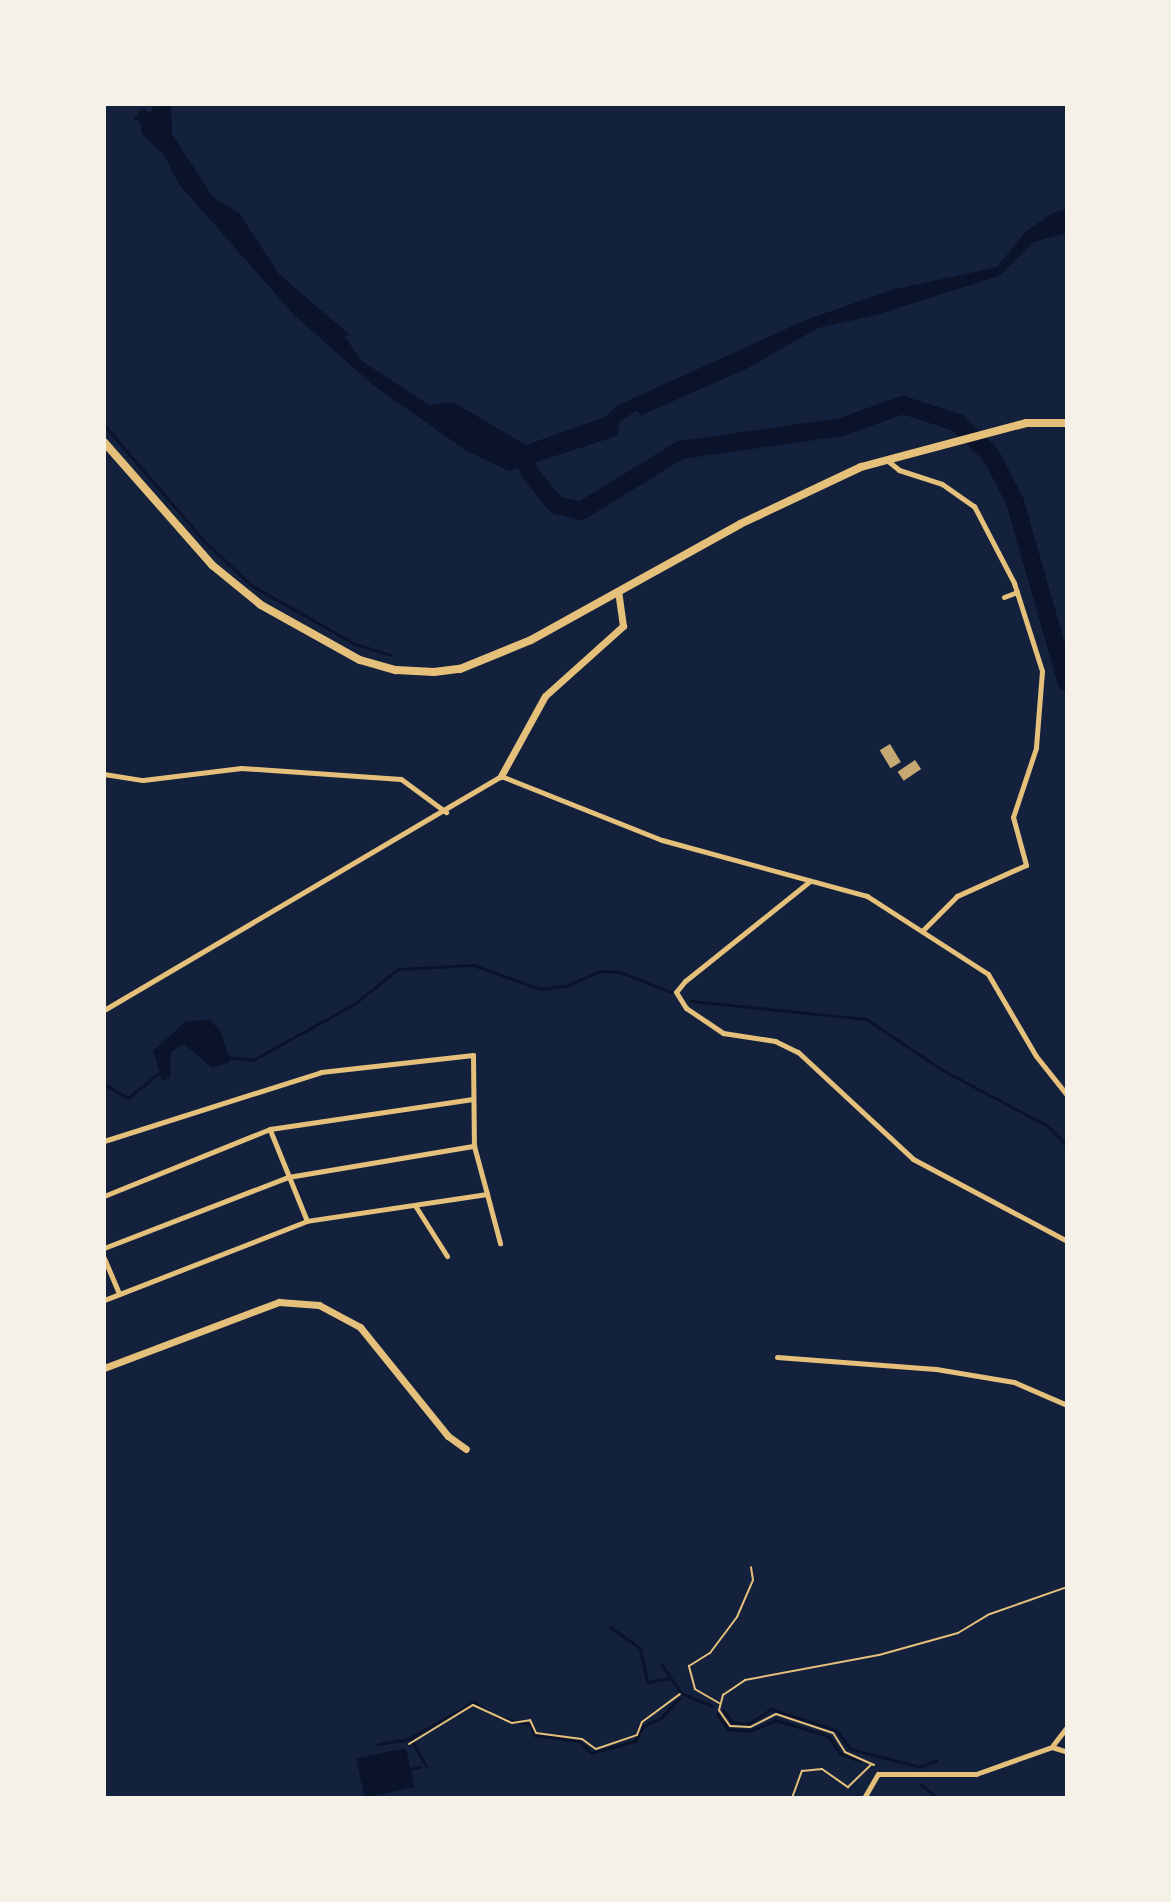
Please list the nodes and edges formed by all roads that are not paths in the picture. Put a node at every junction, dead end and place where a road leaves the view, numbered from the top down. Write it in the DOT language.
graph roads {
  1 [pos="1067,423"];
  2 [pos="104,442"];
  3 [pos="885,458"];
  4 [pos="618,591"];
  5 [pos="1017,592"];
  6 [pos="1004,597"];
  7 [pos="104,774"];
  8 [pos="501,776"];
  9 [pos="447,812"];
  10 [pos="811,880"];
  11 [pos="922,931"];
  12 [pos="104,1010"];
  13 [pos="1067,1095"];
  14 [pos="473,1099"];
  15 [pos="270,1129"];
  16 [pos="104,1141"];
  17 [pos="474,1146"];
  18 [pos="288,1177"];
  19 [pos="487,1194"];
  20 [pos="104,1196"];
  21 [pos="416,1207"];
  22 [pos="307,1221"];
  23 [pos="1067,1241"];
  24 [pos="500,1243"];
  25 [pos="104,1248"];
  26 [pos="447,1256"];
  27 [pos="104,1258"];
  28 [pos="119,1294"];
  29 [pos="104,1300"];
  30 [pos="777,1357"];
  31 [pos="104,1368"];
  32 [pos="1067,1405"];
  33 [pos="466,1449"];
  34 [pos="1067,1727"];
  35 [pos="1052,1747"];
  36 [pos="1067,1752"];
  37 [pos="864,1798"];
  1 -- 3 [label="main road"];
  2 -- 4 [label="main road"];
  3 -- 4 [label="main road"];
  3 -- 5 [label="street"];
  4 -- 8 [label="street"];
  5 -- 6 [label="street"];
  5 -- 11 [label="street"];
  7 -- 9 [label="street"];
  8 -- 9 [label="street"];
  8 -- 10 [label="street"];
  9 -- 12 [label="street"];
  10 -- 11 [label="street"];
  10 -- 23 [label="street"];
  11 -- 13 [label="street"];
  14 -- 15 [label="street"];
  14 -- 16 [label="street"];
  14 -- 17 [label="street"];
  15 -- 18 [label="street"];
  15 -- 20 [label="street"];
  17 -- 18 [label="street"];
  17 -- 19 [label="street"];
  18 -- 22 [label="street"];
  18 -- 25 [label="street"];
  19 -- 21 [label="street"];
  19 -- 24 [label="street"];
  21 -- 22 [label="street"];
  21 -- 26 [label="street"];
  22 -- 28 [label="street"];
  27 -- 28 [label="street"];
  28 -- 29 [label="street"];
  30 -- 32 [label="street"];
  31 -- 33 [label="street"];
  34 -- 35 [label="street"];
  35 -- 36 [label="street"];
  35 -- 37 [label="street"];
}
